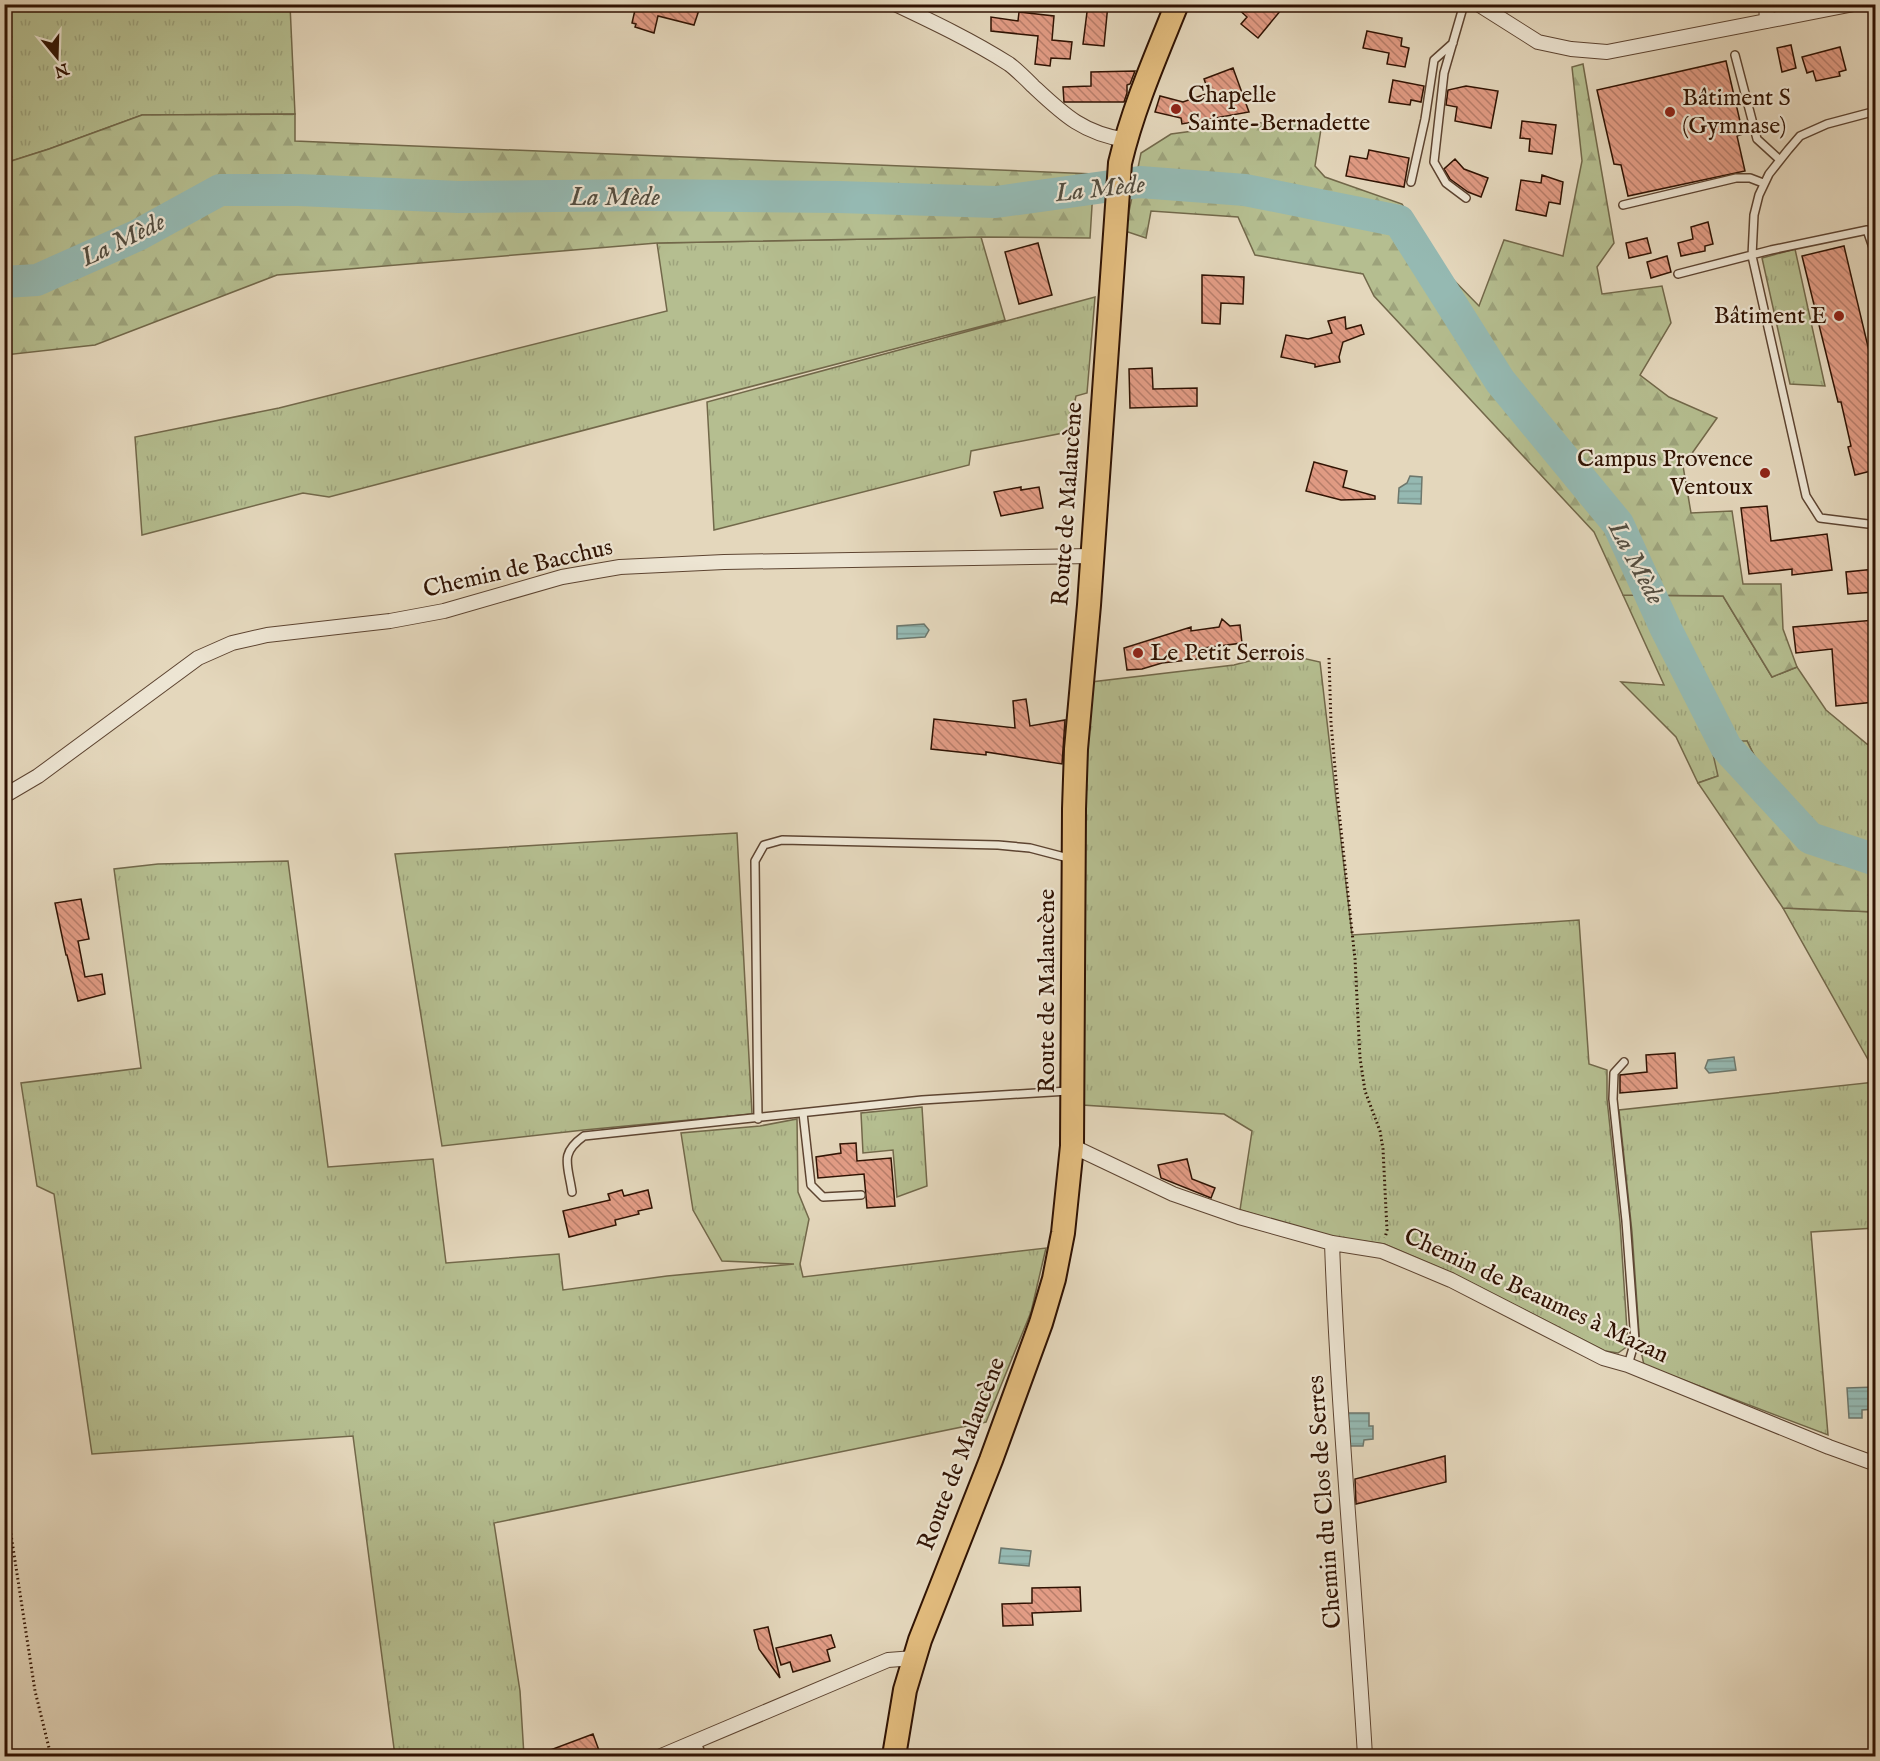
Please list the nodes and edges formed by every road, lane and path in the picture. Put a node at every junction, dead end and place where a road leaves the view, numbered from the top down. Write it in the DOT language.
graph roads {
  1 [pos="895,4"];
  2 [pos="1177,4"];
  3 [pos="1464,4"];
  4 [pos="1478,4"];
  5 [pos="1766,4"];
  6 [pos="1854,4"];
  7 [pos="1767,21"];
  8 [pos="1453,43"];
  9 [pos="1735,55"];
  10 [pos="1875,111"];
  11 [pos="1126,140"];
  12 [pos="1780,159"];
  13 [pos="1412,182"];
  14 [pos="1762,183"];
  15 [pos="1466,198"];
  16 [pos="1623,205"];
  17 [pos="1752,256"];
  18 [pos="1875,256"];
  19 [pos="1678,274"];
  20 [pos="1875,525"];
  21 [pos="1091,556"];
  22 [pos="1329,658"];
  23 [pos="4,796"];
  24 [pos="1074,860"];
  25 [pos="1624,1062"];
  26 [pos="1074,1091"];
  27 [pos="803,1113"];
  28 [pos="758,1119"];
  29 [pos="1072,1146"];
  30 [pos="572,1192"];
  31 [pos="861,1195"];
  32 [pos="1332,1244"];
  33 [pos="1383,1251"];
  34 [pos="1628,1365"];
  35 [pos="1875,1464"];
  36 [pos="4,1490"];
  37 [pos="914,1658"];
  38 [pos="697,1742"];
  39 [pos="51,1756"];
  40 [pos="661,1756"];
  41 [pos="702,1756"];
  42 [pos="894,1756"];
  43 [pos="1365,1756"];
  1 -- 11 [label="street"];
  2 -- 11 [label="main road, Route de Malaucène"];
  3 -- 8 [label="lane"];
  4 -- 7 [label="street"];
  5 -- 7 [label="street"];
  6 -- 7 [label="street"];
  8 -- 13 [label="lane"];
  8 -- 15 [label="lane"];
  9 -- 12 [label="lane"];
  10 -- 12 [label="lane"];
  11 -- 21 [label="main road, Route de Malaucène"];
  12 -- 14 [label="lane"];
  14 -- 16 [label="lane"];
  14 -- 17 [label="lane"];
  17 -- 18 [label="lane"];
  17 -- 19 [label="lane"];
  17 -- 20 [label="lane"];
  21 -- 23 [label="street, Chemin de Bacchus"];
  21 -- 24 [label="main road, Route de Malaucène"];
  22 -- 33 [label="path"];
  24 -- 26 [label="main road, Route de Malaucène"];
  24 -- 28 [label="lane"];
  25 -- 34 [label="lane"];
  26 -- 27 [label="lane"];
  26 -- 29 [label="main road, Route de Malaucène"];
  27 -- 28 [label="lane"];
  27 -- 31 [label="lane"];
  28 -- 30 [label="lane"];
  29 -- 32 [label="street, Chemin de Beaumes à Mazan"];
  29 -- 37 [label="main road, Route de Malaucène"];
  32 -- 33 [label="street, Chemin de Beaumes à Mazan"];
  32 -- 43 [label="street, Chemin du Clos de Serres"];
  33 -- 34 [label="street, Chemin de Beaumes à Mazan"];
  34 -- 35 [label="street, Chemin de Beaumes à Mazan"];
  36 -- 39 [label="path"];
  37 -- 38 [label="street"];
  37 -- 42 [label="main road, Route de Malaucène"];
  38 -- 40 [label="street"];
  38 -- 41 [label="lane"];
}
